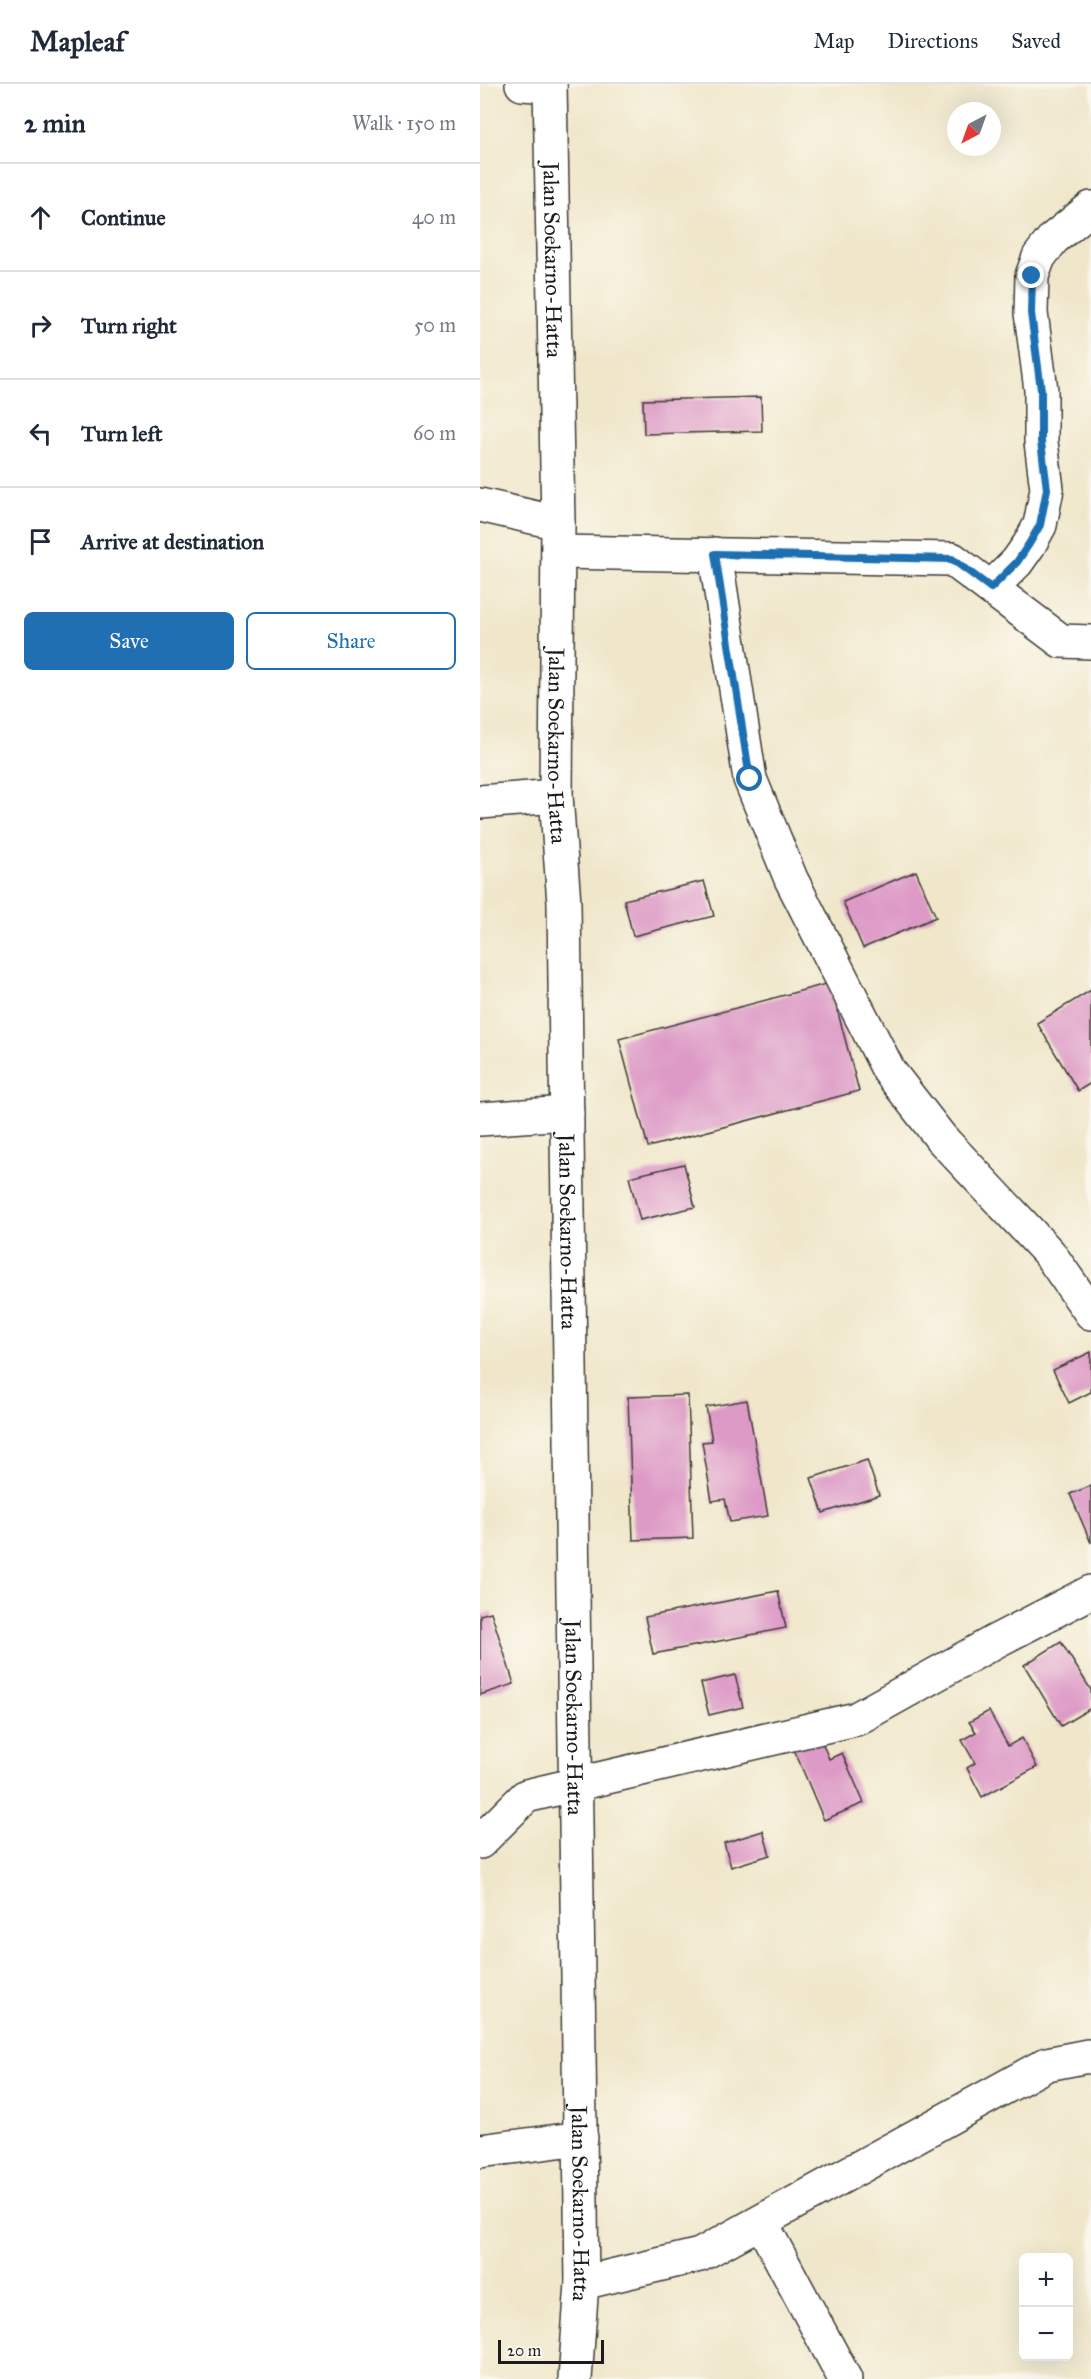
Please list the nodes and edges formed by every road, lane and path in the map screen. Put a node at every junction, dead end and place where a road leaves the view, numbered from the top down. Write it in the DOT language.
graph roads {
  1 [pos="541,85"];
  2 [pos="1091,208"];
  3 [pos="480,505"];
  4 [pos="558,538"];
  5 [pos="715,554"];
  6 [pos="991,588"];
  7 [pos="1091,642"];
  8 [pos="556,796"];
  9 [pos="480,802"];
  10 [pos="567,1113"];
  11 [pos="480,1119"];
  12 [pos="1091,1313"];
  13 [pos="1091,1592"];
  14 [pos="576,1784"];
  15 [pos="480,1842"];
  16 [pos="1091,2057"];
  17 [pos="581,2138"];
  18 [pos="480,2151"];
  19 [pos="760,2222"];
  20 [pos="582,2283"];
  21 [pos="575,2379"];
  22 [pos="844,2379"];
  1 -- 4 [label="main road, Jalan Soekarno-Hatta"];
  2 -- 6 [label="main road"];
  3 -- 4 [label="main road"];
  4 -- 5 [label="main road"];
  4 -- 8 [label="main road, Jalan Soekarno-Hatta"];
  5 -- 6 [label="main road"];
  5 -- 12 [label="main road"];
  6 -- 7 [label="main road"];
  8 -- 9 [label="main road"];
  8 -- 10 [label="main road, Jalan Soekarno-Hatta"];
  10 -- 11 [label="main road"];
  10 -- 14 [label="main road, Jalan Soekarno-Hatta"];
  13 -- 14 [label="main road"];
  14 -- 15 [label="main road"];
  14 -- 17 [label="main road, Jalan Soekarno-Hatta"];
  16 -- 19 [label="main road"];
  17 -- 18 [label="main road"];
  17 -- 20 [label="main road, Jalan Soekarno-Hatta"];
  19 -- 20 [label="main road"];
  19 -- 22 [label="main road"];
  20 -- 21 [label="main road, Jalan Soekarno-Hatta"];
}
